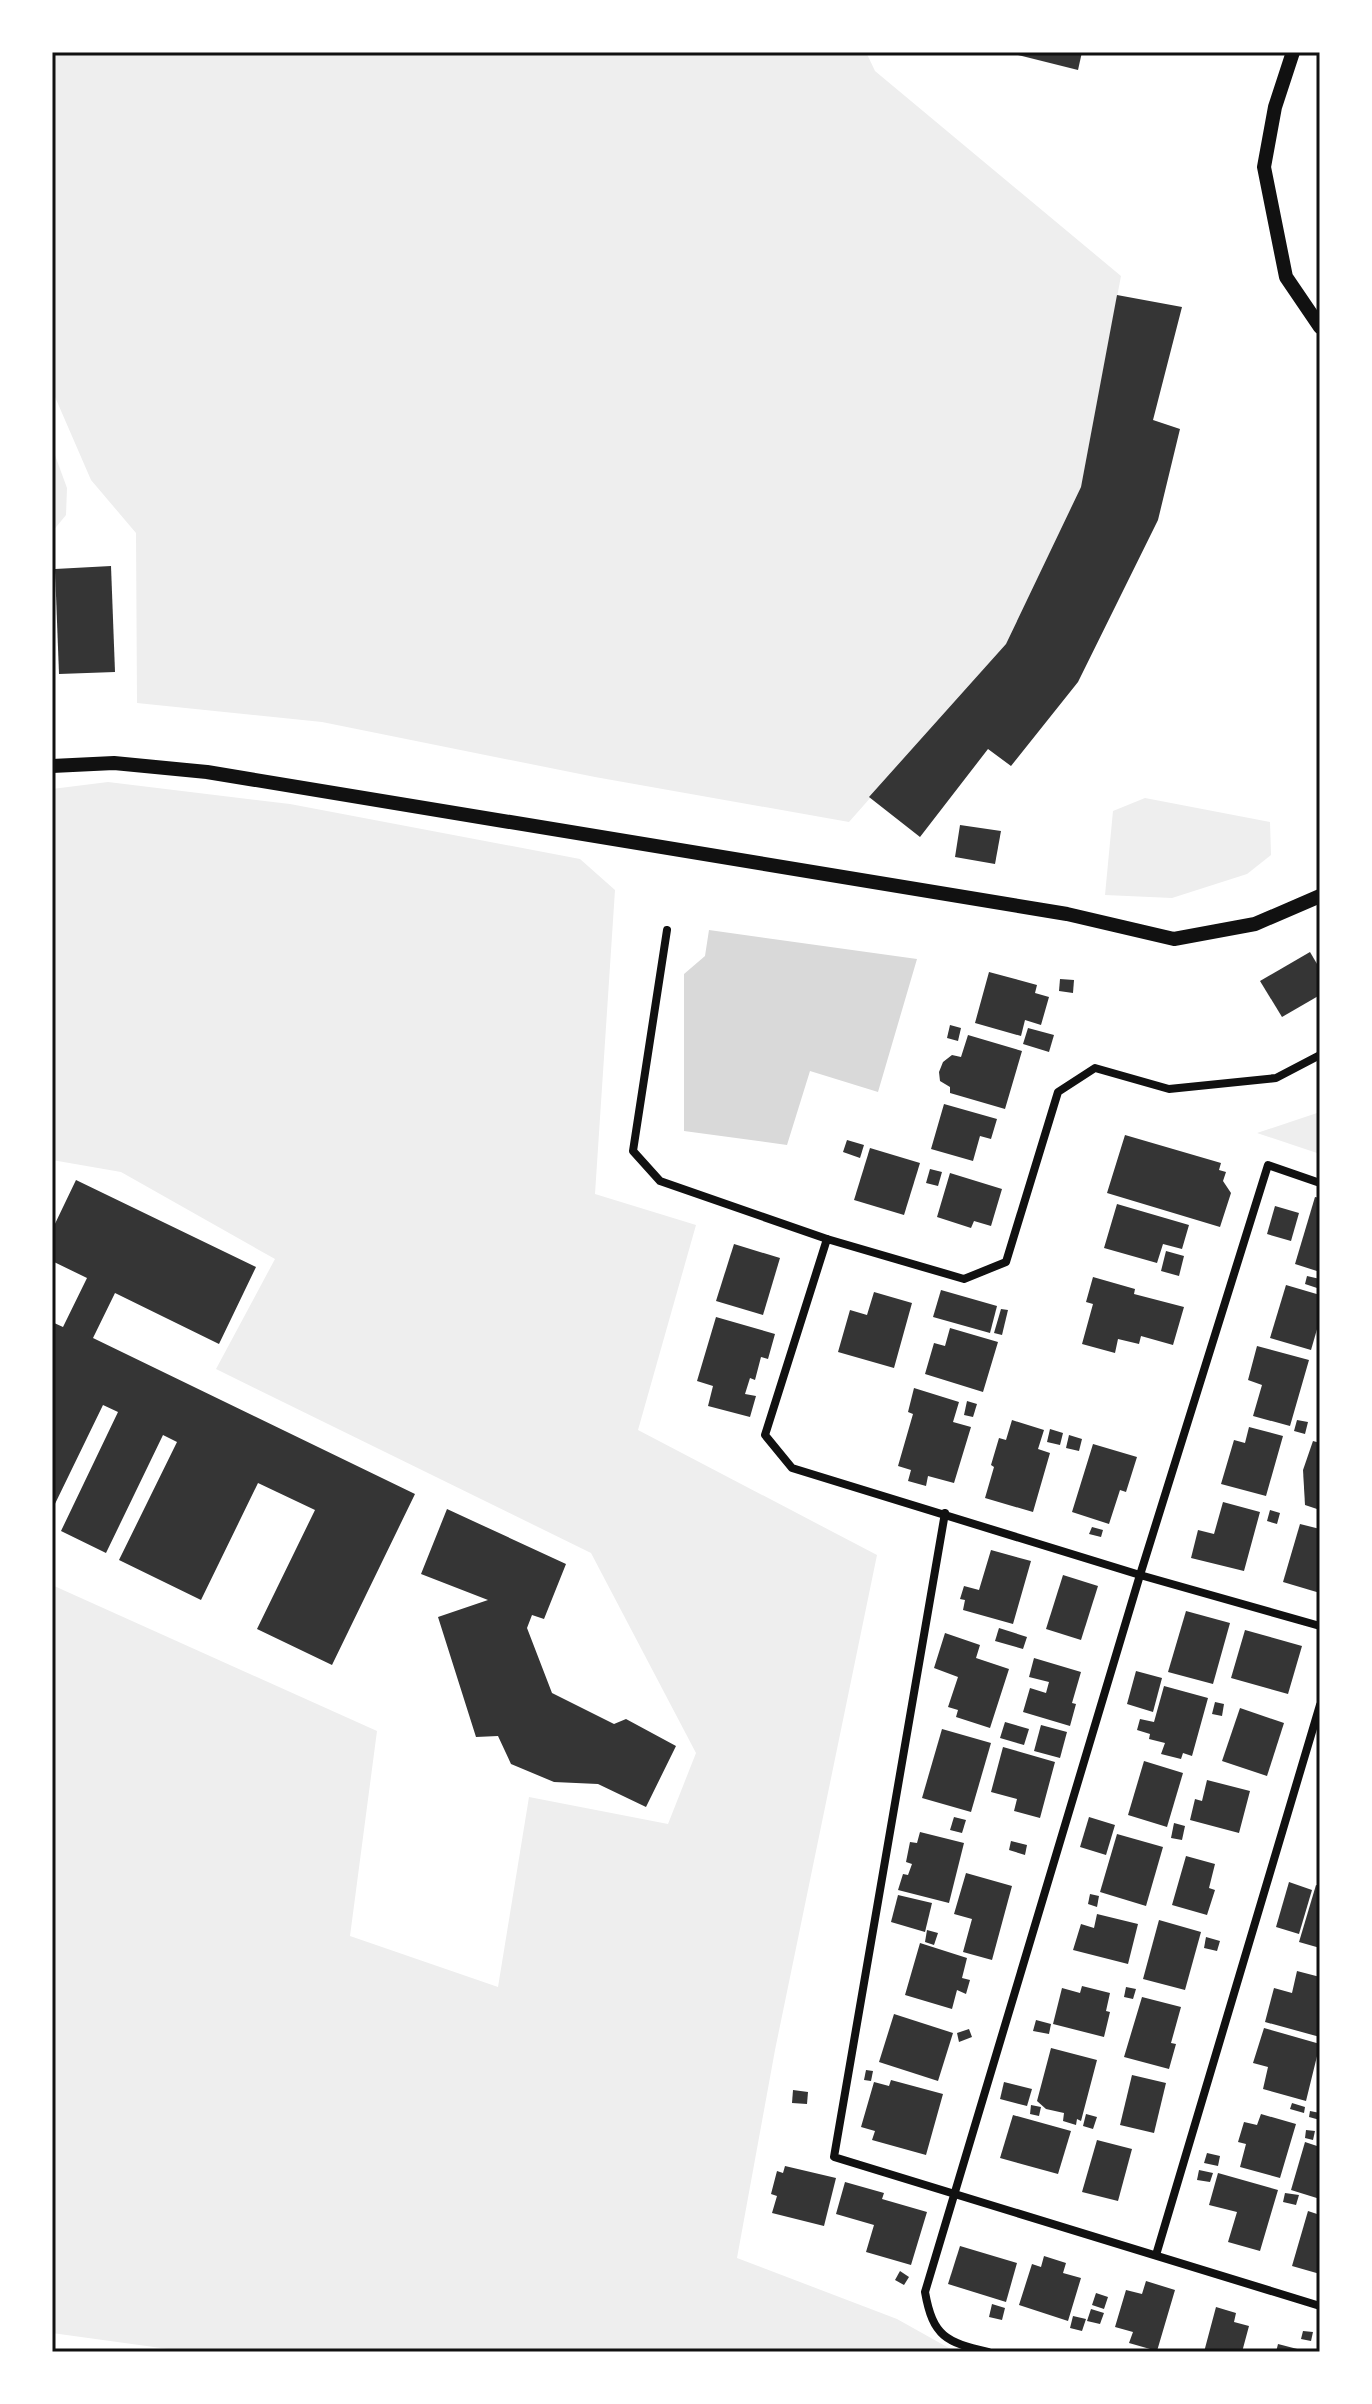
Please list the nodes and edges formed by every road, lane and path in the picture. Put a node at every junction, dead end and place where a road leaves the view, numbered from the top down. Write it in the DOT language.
graph roads {
  1 [pos="1293,52"];
  2 [pos="1320,327"];
  3 [pos="52,766"];
  4 [pos="1320,896"];
  5 [pos="667,930"];
  6 [pos="1320,1055"];
  7 [pos="1320,1183"];
  8 [pos="827,1239"];
  9 [pos="945,1513"];
  10 [pos="1140,1575"];
  11 [pos="1320,1626"];
  12 [pos="1320,1705"];
  13 [pos="954,2194"];
  14 [pos="1156,2255"];
  15 [pos="1320,2306"];
  16 [pos="988,2352"];
  1 -- 2 [label="street"];
  3 -- 4 [label="street"];
  5 -- 8 [label="street"];
  6 -- 8 [label="street"];
  7 -- 10 [label="street"];
  8 -- 9 [label="street"];
  9 -- 10 [label="street"];
  9 -- 13 [label="street"];
  10 -- 11 [label="street"];
  10 -- 13 [label="street"];
  12 -- 14 [label="street"];
  13 -- 14 [label="street"];
  13 -- 16 [label="street"];
  14 -- 15 [label="street"];
}
